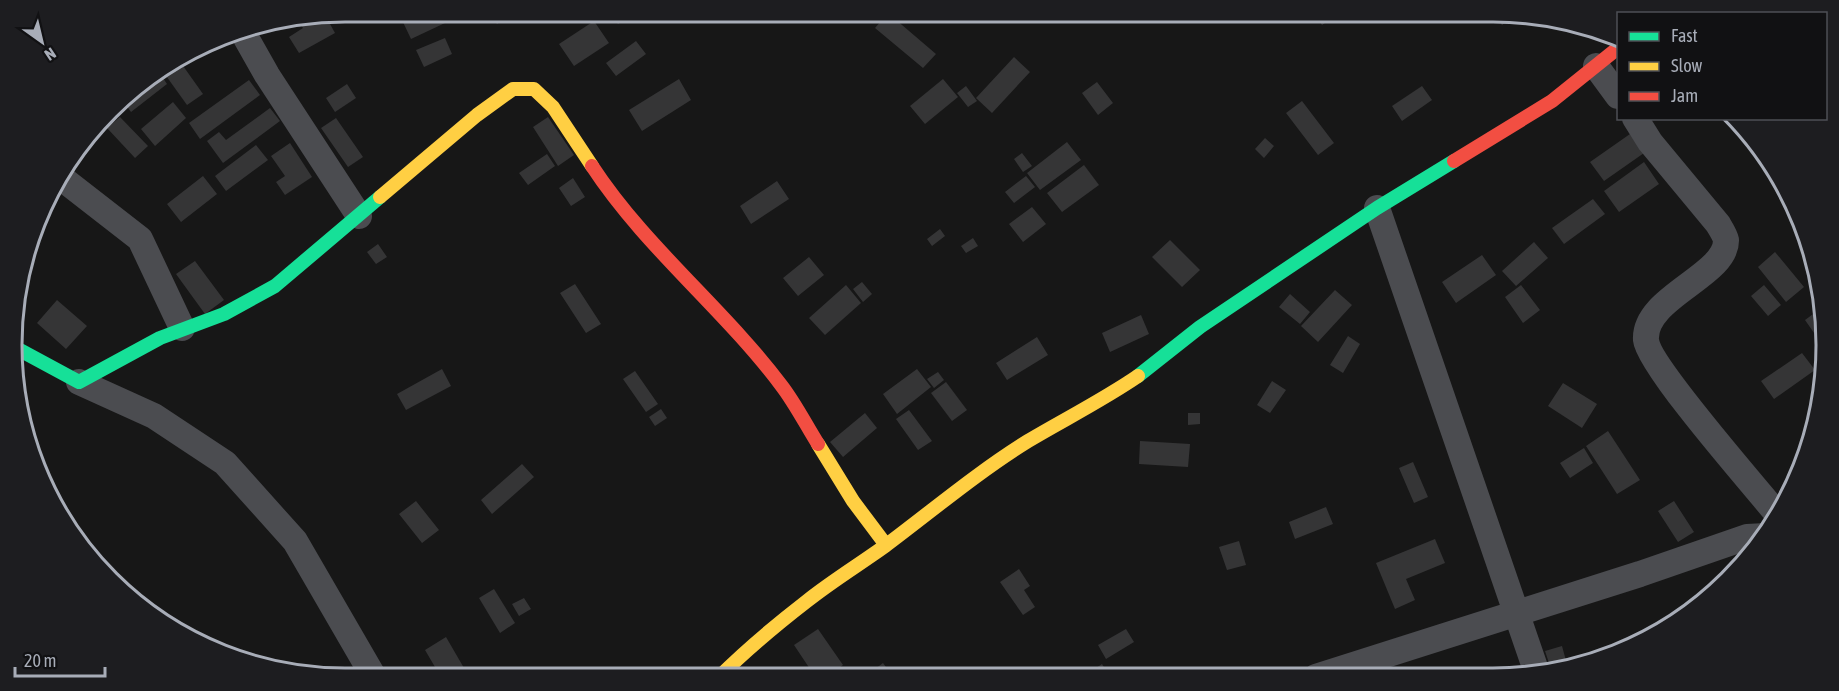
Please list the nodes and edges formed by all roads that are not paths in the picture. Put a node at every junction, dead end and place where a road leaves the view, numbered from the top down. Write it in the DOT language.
graph roads {
  1 [pos="246,39"];
  2 [pos="1617,49"];
  3 [pos="1596,66"];
  4 [pos="1617,95"];
  5 [pos="1636,120"];
  6 [pos="67,182"];
  7 [pos="1377,208"];
  8 [pos="359,216"];
  9 [pos="182,328"];
  10 [pos="22,351"];
  11 [pos="79,382"];
  12 [pos="1772,508"];
  13 [pos="1754,537"];
  14 [pos="886,545"];
  15 [pos="1517,612"];
  16 [pos="1535,666"];
  17 [pos="369,669"];
  18 [pos="727,669"];
  19 [pos="1341,669"];
  1 -- 8 [label="street"];
  2 -- 3 [label="street"];
  3 -- 4 [label="street"];
  3 -- 7 [label="street"];
  5 -- 12 [label="street"];
  6 -- 9 [label="street"];
  7 -- 14 [label="street"];
  7 -- 15 [label="street"];
  8 -- 9 [label="street"];
  8 -- 14 [label="street"];
  9 -- 11 [label="street"];
  10 -- 11 [label="street"];
  11 -- 17 [label="street"];
  13 -- 15 [label="street"];
  14 -- 18 [label="street"];
  15 -- 16 [label="street"];
  15 -- 19 [label="street"];
}
